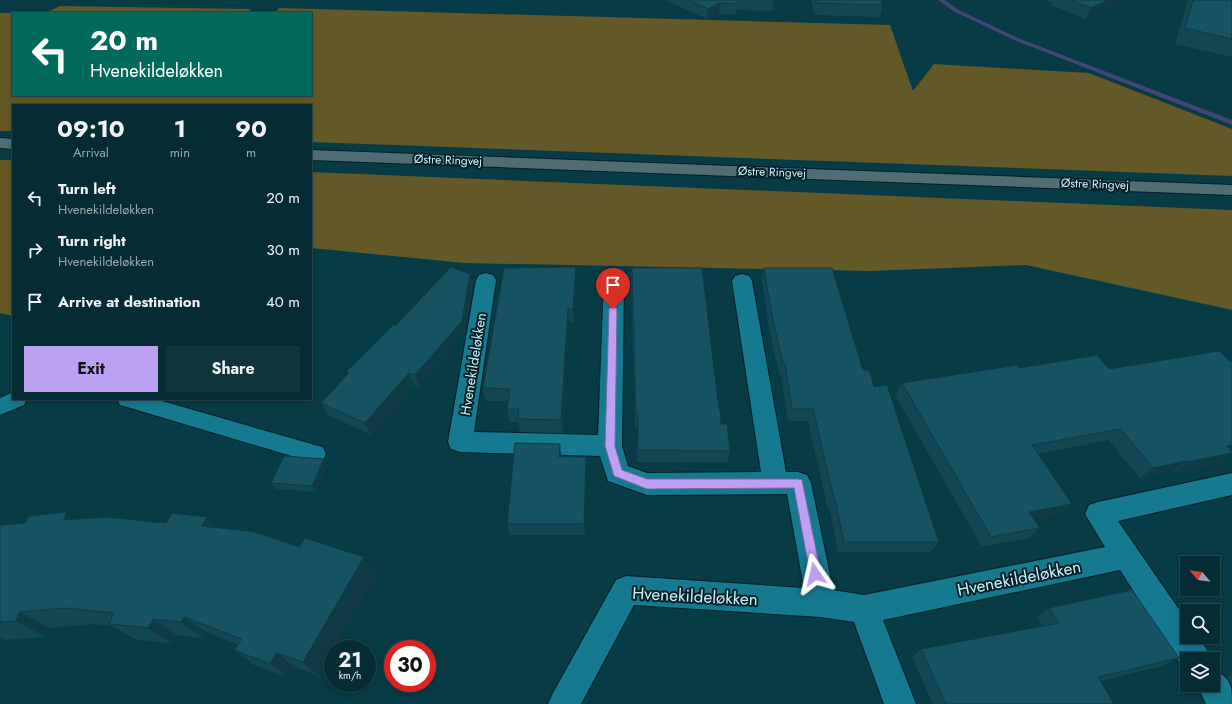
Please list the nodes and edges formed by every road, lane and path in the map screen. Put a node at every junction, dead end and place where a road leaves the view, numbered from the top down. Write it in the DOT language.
graph roads {
  1 [pos="0,143"];
  2 [pos="12,144"];
  3 [pos="312,155"];
  4 [pos="1232,190"];
  5 [pos="614,279"];
  6 [pos="486,280"];
  7 [pos="742,281"];
  8 [pos="15,400"];
  9 [pos="130,400"];
  10 [pos="0,407"];
  11 [pos="610,446"];
  12 [pos="315,454"];
  13 [pos="775,484"];
  14 [pos="1232,484"];
  15 [pos="1126,556"];
  16 [pos="821,604"];
  17 [pos="864,609"];
  18 [pos="1190,652"];
  19 [pos="1217,692"];
  20 [pos="564,704"];
  21 [pos="900,704"];
  22 [pos="1225,704"];
  1 -- 2 [label="main road"];
  3 -- 4 [label="main road, Østre Ringvej"];
  5 -- 11 [label="street"];
  6 -- 11 [label="street, Hvenekildeløkken"];
  7 -- 13 [label="street"];
  8 -- 10 [label="lane"];
  9 -- 12 [label="lane"];
  11 -- 13 [label="street"];
  13 -- 16 [label="street"];
  14 -- 15 [label="street"];
  15 -- 17 [label="street, Hvenekildeløkken"];
  15 -- 18 [label="street"];
  16 -- 17 [label="street, Hvenekildeløkken"];
  16 -- 20 [label="street, Hvenekildeløkken"];
  17 -- 21 [label="street"];
  19 -- 22 [label="street"];
}
